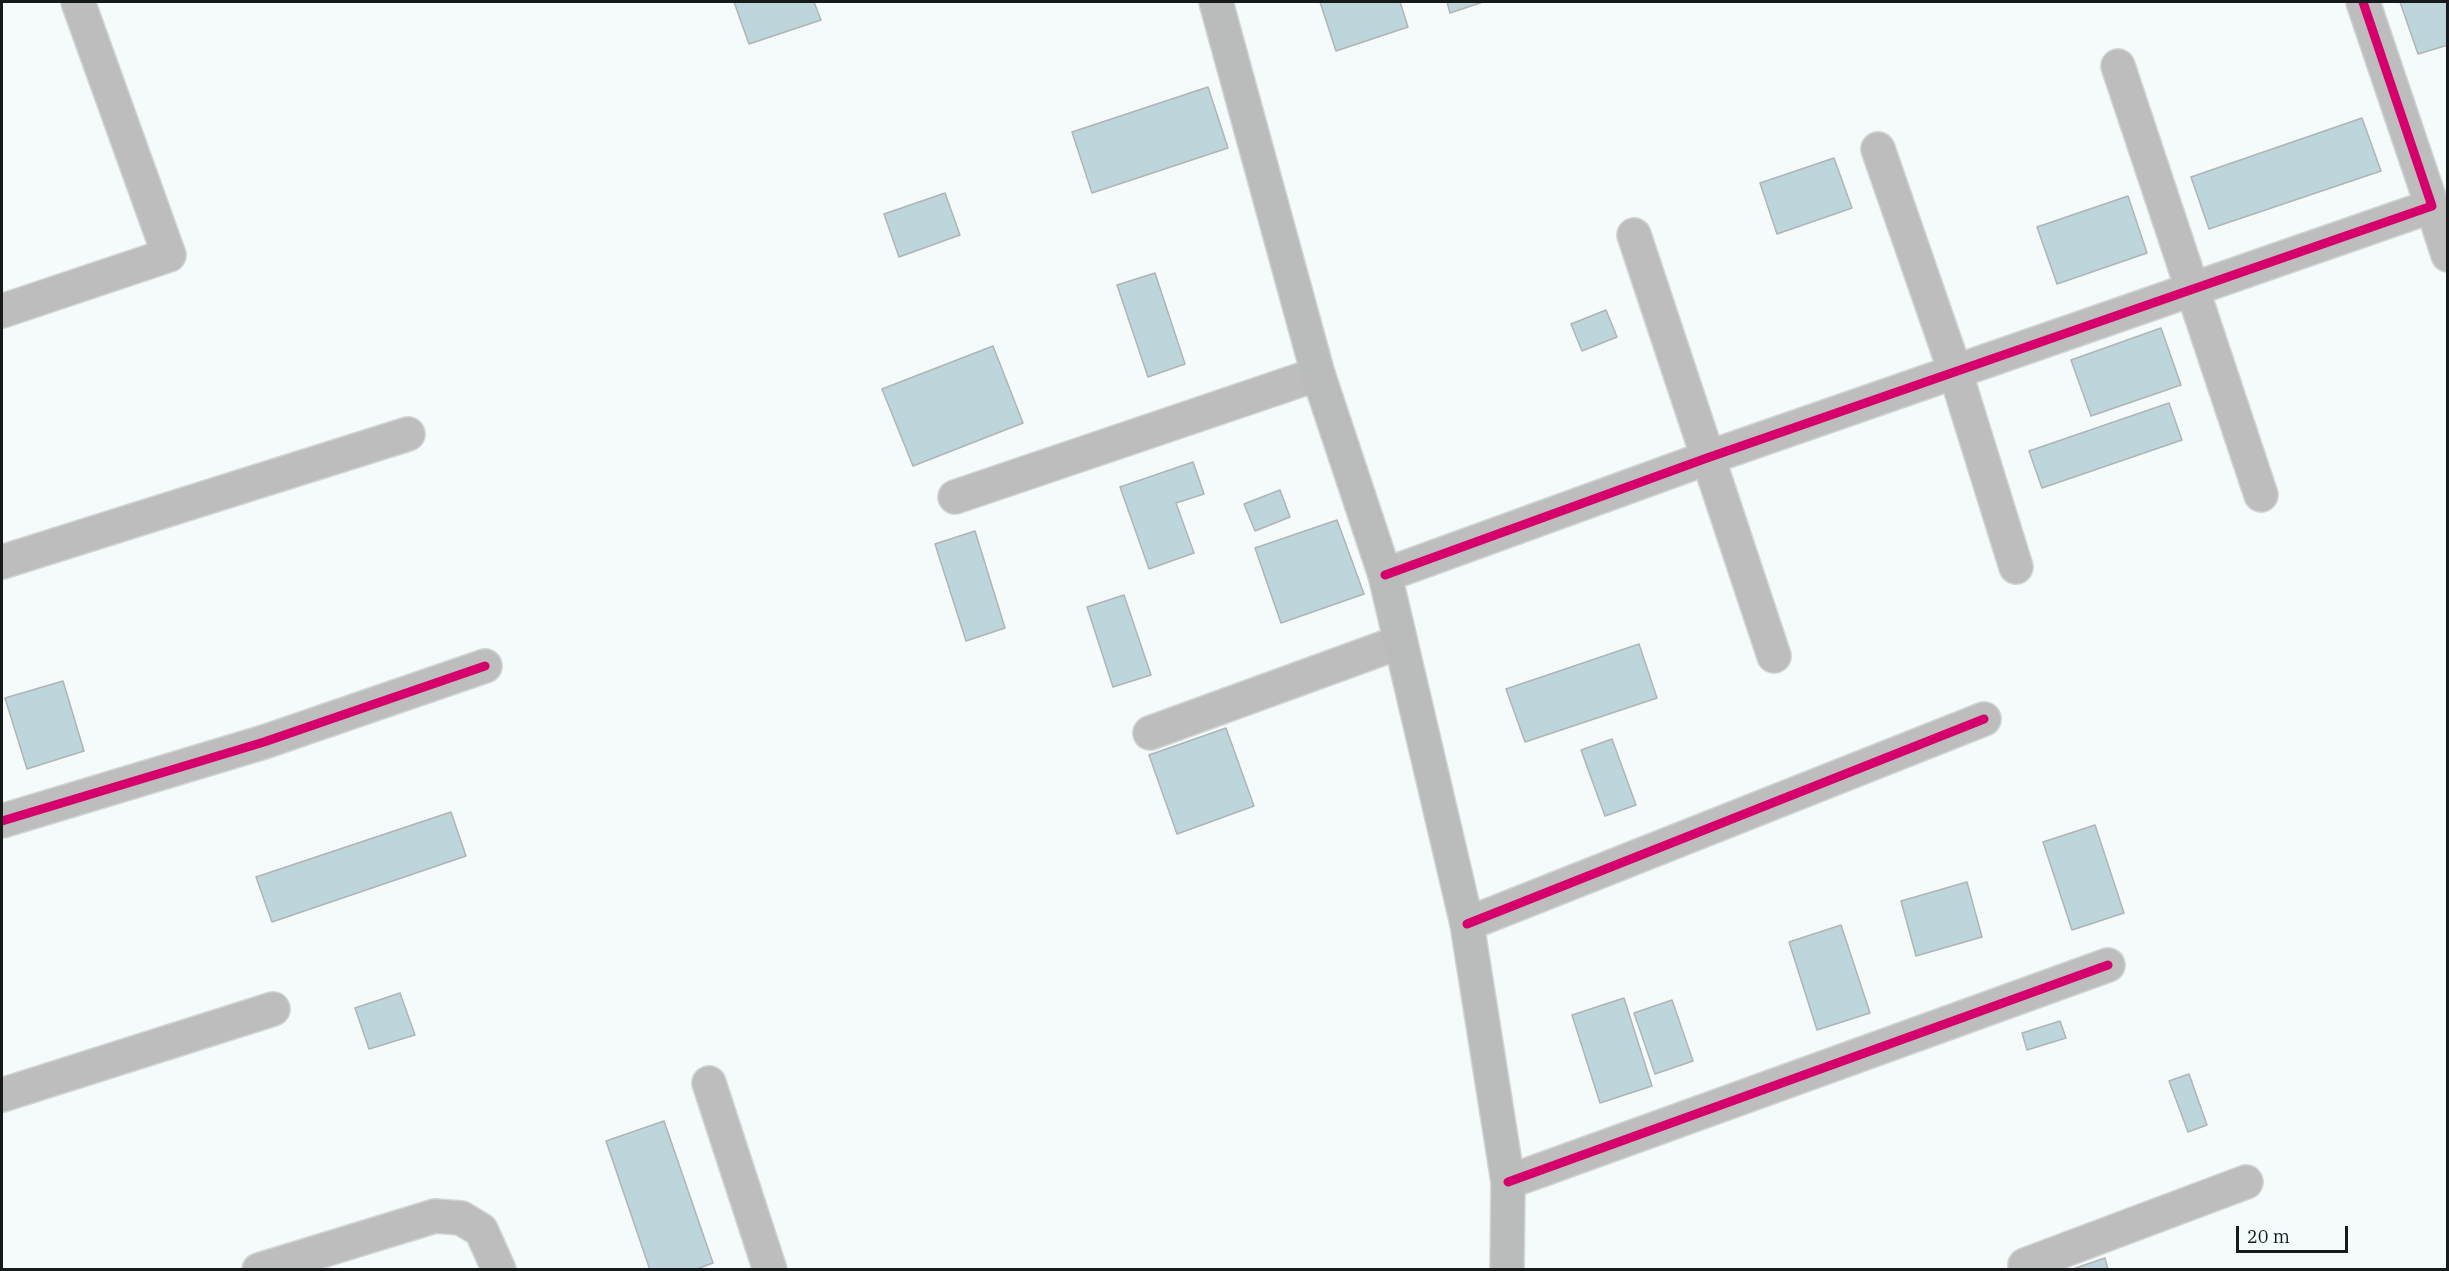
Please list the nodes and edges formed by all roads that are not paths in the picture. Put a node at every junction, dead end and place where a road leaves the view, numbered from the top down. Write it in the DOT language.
graph roads {
  1 [pos="78,2"];
  2 [pos="1216,2"];
  3 [pos="2363,2"];
  4 [pos="2118,66"];
  5 [pos="1878,149"];
  6 [pos="2432,206"];
  7 [pos="1634,235"];
  8 [pos="2448,255"];
  9 [pos="2193,288"];
  10 [pos="2,310"];
  11 [pos="1955,371"];
  12 [pos="1318,374"];
  13 [pos="408,434"];
  14 [pos="1707,458"];
  15 [pos="2261,495"];
  16 [pos="955,497"];
  17 [pos="2,562"];
  18 [pos="2016,567"];
  19 [pos="1385,575"];
  20 [pos="1401,642"];
  21 [pos="1774,656"];
  22 [pos="485,666"];
  23 [pos="1984,719"];
  24 [pos="1150,733"];
  25 [pos="2,821"];
  26 [pos="1467,924"];
  27 [pos="2108,964"];
  28 [pos="273,1009"];
  29 [pos="709,1083"];
  30 [pos="2,1095"];
  31 [pos="1508,1182"];
  32 [pos="2246,1182"];
  33 [pos="2020,1268"];
  34 [pos="260,1269"];
  35 [pos="499,1269"];
  36 [pos="771,1269"];
  37 [pos="1507,1269"];
  1 -- 10 [label="street"];
  2 -- 12 [label="main road"];
  3 -- 6 [label="street"];
  4 -- 9 [label="street"];
  5 -- 11 [label="street"];
  6 -- 8 [label="street"];
  6 -- 9 [label="street"];
  7 -- 14 [label="street"];
  9 -- 11 [label="street"];
  9 -- 15 [label="street"];
  11 -- 14 [label="street"];
  11 -- 18 [label="street"];
  12 -- 16 [label="street"];
  12 -- 19 [label="main road"];
  13 -- 17 [label="street"];
  14 -- 19 [label="street"];
  14 -- 21 [label="street"];
  19 -- 20 [label="main road"];
  20 -- 24 [label="street"];
  20 -- 26 [label="main road"];
  22 -- 25 [label="street"];
  23 -- 26 [label="street"];
  26 -- 31 [label="main road"];
  27 -- 31 [label="street"];
  28 -- 30 [label="street"];
  29 -- 36 [label="street"];
  31 -- 37 [label="main road"];
  32 -- 33 [label="street"];
  34 -- 35 [label="street"];
}
